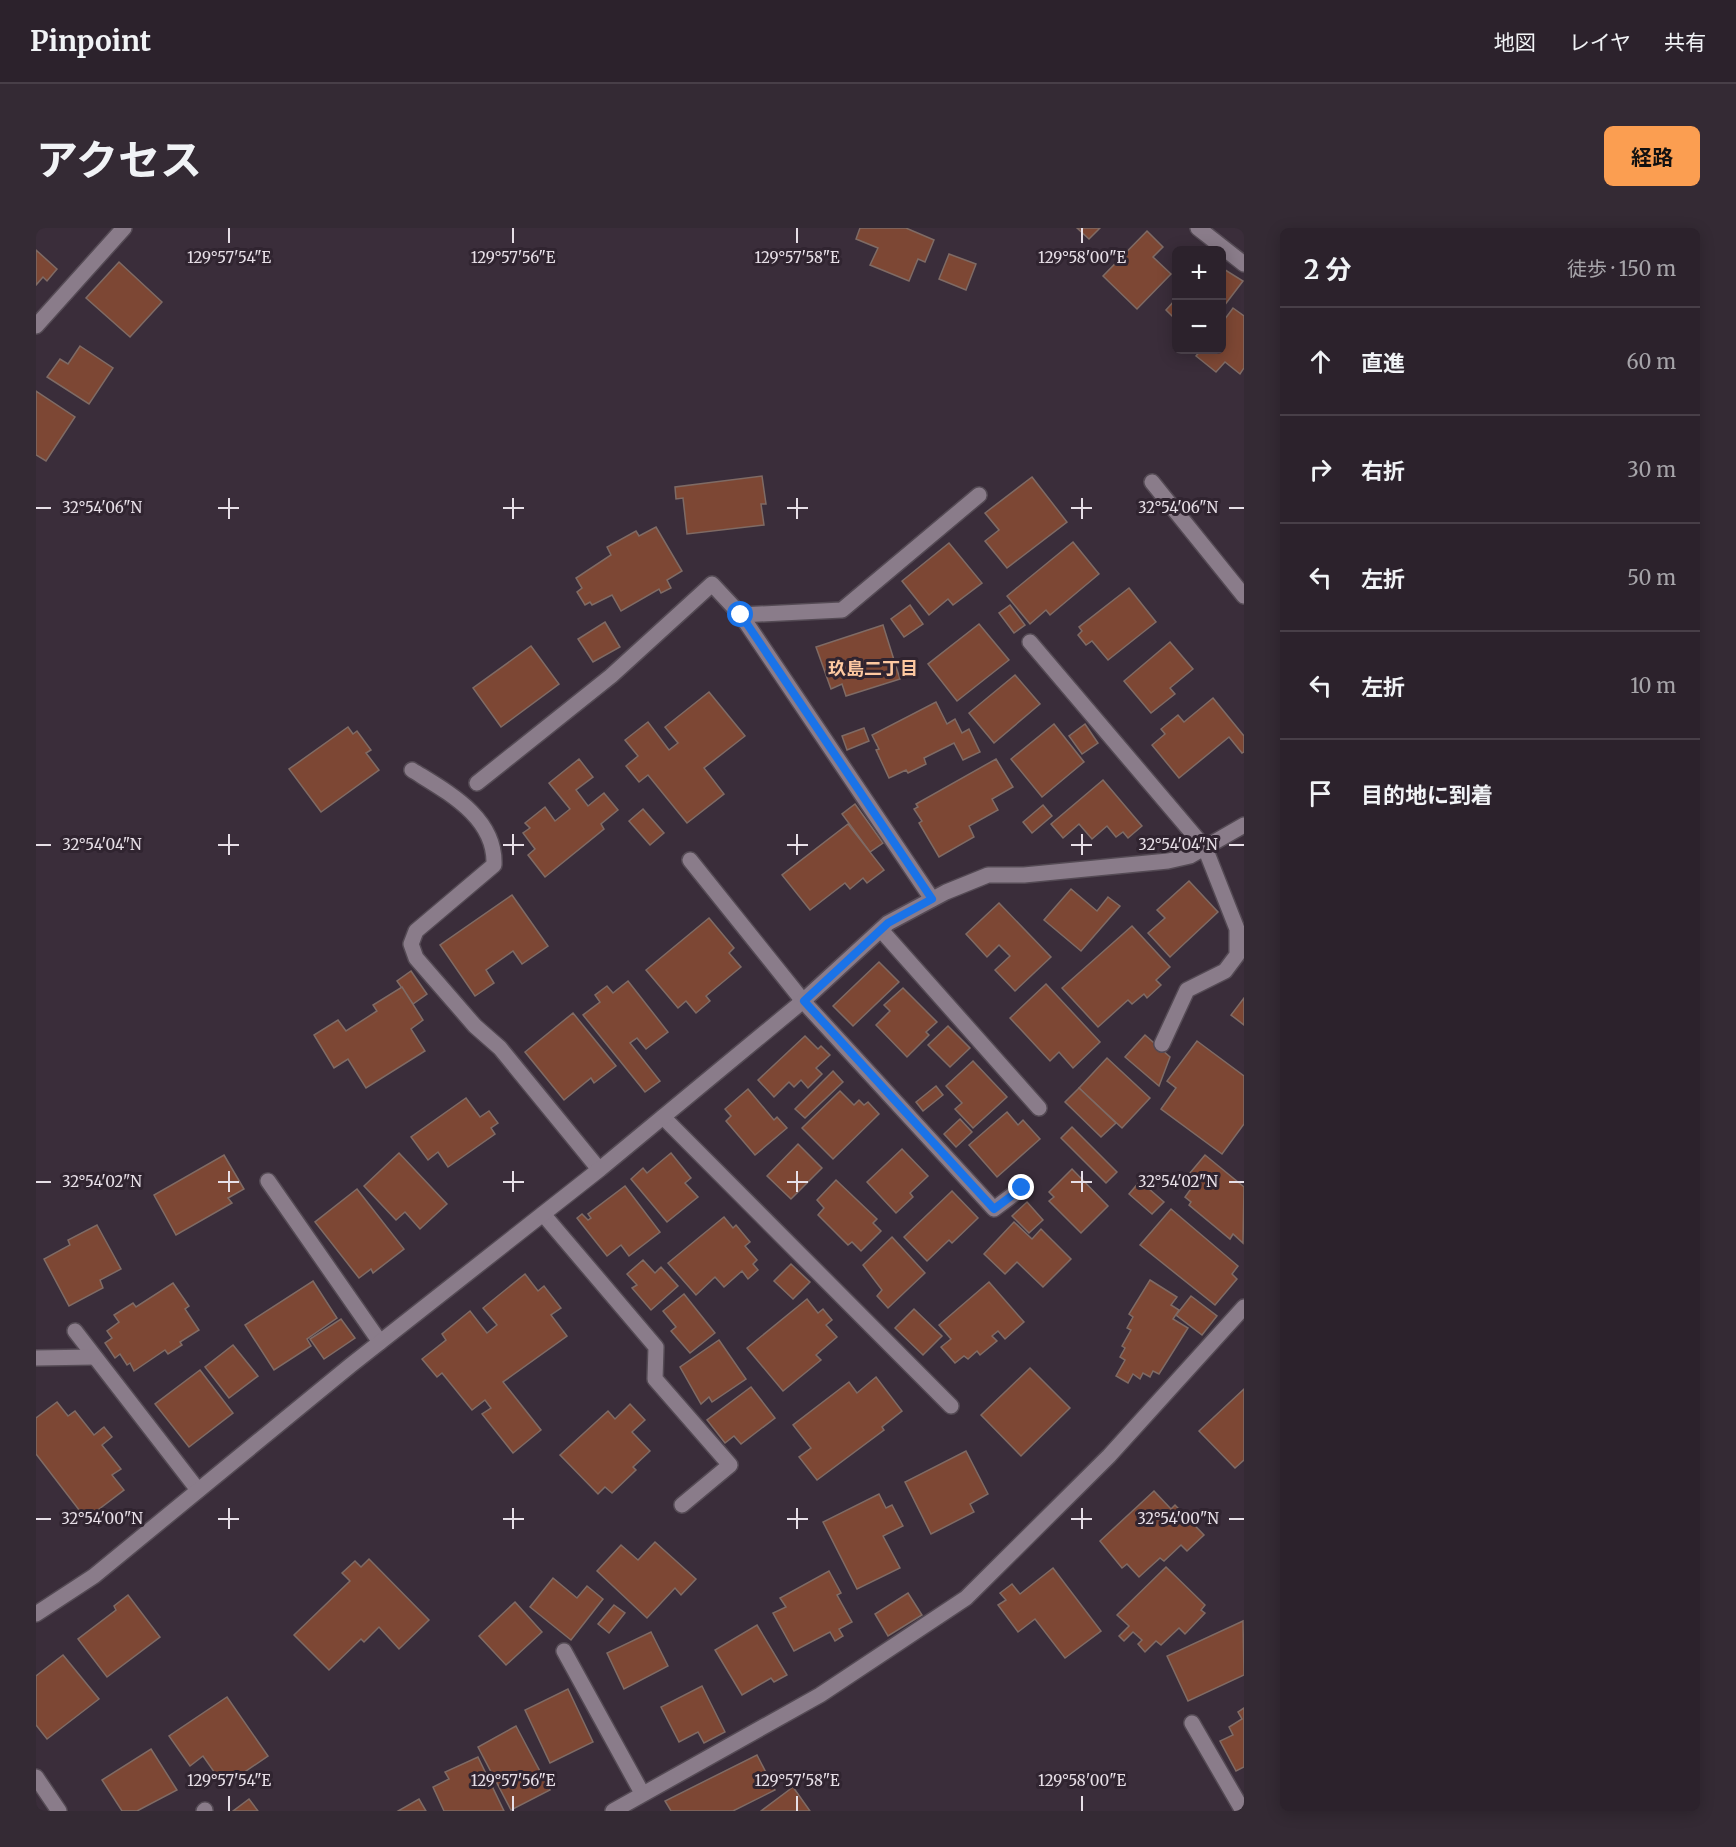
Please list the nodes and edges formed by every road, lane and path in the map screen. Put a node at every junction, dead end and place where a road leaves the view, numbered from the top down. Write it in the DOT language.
graph roads {
  1 [pos="124,228"];
  2 [pos="1198,228"];
  3 [pos="1244,264"];
  4 [pos="36,326"];
  5 [pos="1152,482"];
  6 [pos="980,495"];
  7 [pos="1244,596"];
  8 [pos="741,615"];
  9 [pos="1030,642"];
  10 [pos="412,770"];
  11 [pos="477,783"];
  12 [pos="1244,825"];
  13 [pos="1204,848"];
  14 [pos="690,860"];
  15 [pos="932,899"];
  16 [pos="881,930"];
  17 [pos="804,1001"];
  18 [pos="1162,1044"];
  19 [pos="1039,1108"];
  20 [pos="663,1117"];
  21 [pos="598,1168"];
  22 [pos="268,1181"];
  23 [pos="1022,1188"];
  24 [pos="543,1214"];
  25 [pos="1244,1307"];
  26 [pos="75,1331"];
  27 [pos="380,1342"];
  28 [pos="94,1357"];
  29 [pos="36,1358"];
  30 [pos="951,1406"];
  31 [pos="198,1490"];
  32 [pos="682,1505"];
  33 [pos="36,1614"];
  34 [pos="564,1651"];
  35 [pos="1192,1722"];
  36 [pos="36,1777"];
  37 [pos="642,1793"];
  38 [pos="58,1811"];
  39 [pos="613,1811"];
  40 [pos="1243,1811"];
  1 -- 4 [label="street"];
  2 -- 3 [label="street"];
  5 -- 7 [label="street"];
  6 -- 8 [label="street"];
  8 -- 11 [label="street"];
  8 -- 15 [label="street"];
  9 -- 13 [label="street"];
  10 -- 21 [label="street"];
  12 -- 13 [label="street"];
  13 -- 15 [label="street"];
  13 -- 18 [label="street"];
  14 -- 17 [label="street"];
  15 -- 16 [label="street"];
  16 -- 17 [label="street"];
  16 -- 19 [label="street"];
  17 -- 20 [label="street"];
  17 -- 23 [label="street"];
  20 -- 21 [label="street"];
  20 -- 30 [label="street"];
  21 -- 24 [label="street"];
  22 -- 27 [label="street"];
  24 -- 27 [label="street"];
  24 -- 32 [label="street"];
  25 -- 37 [label="street"];
  26 -- 28 [label="street"];
  27 -- 31 [label="street"];
  28 -- 29 [label="street"];
  28 -- 31 [label="street"];
  31 -- 33 [label="street"];
  34 -- 37 [label="street"];
  35 -- 40 [label="street"];
  36 -- 38 [label="street"];
  37 -- 39 [label="street"];
}
